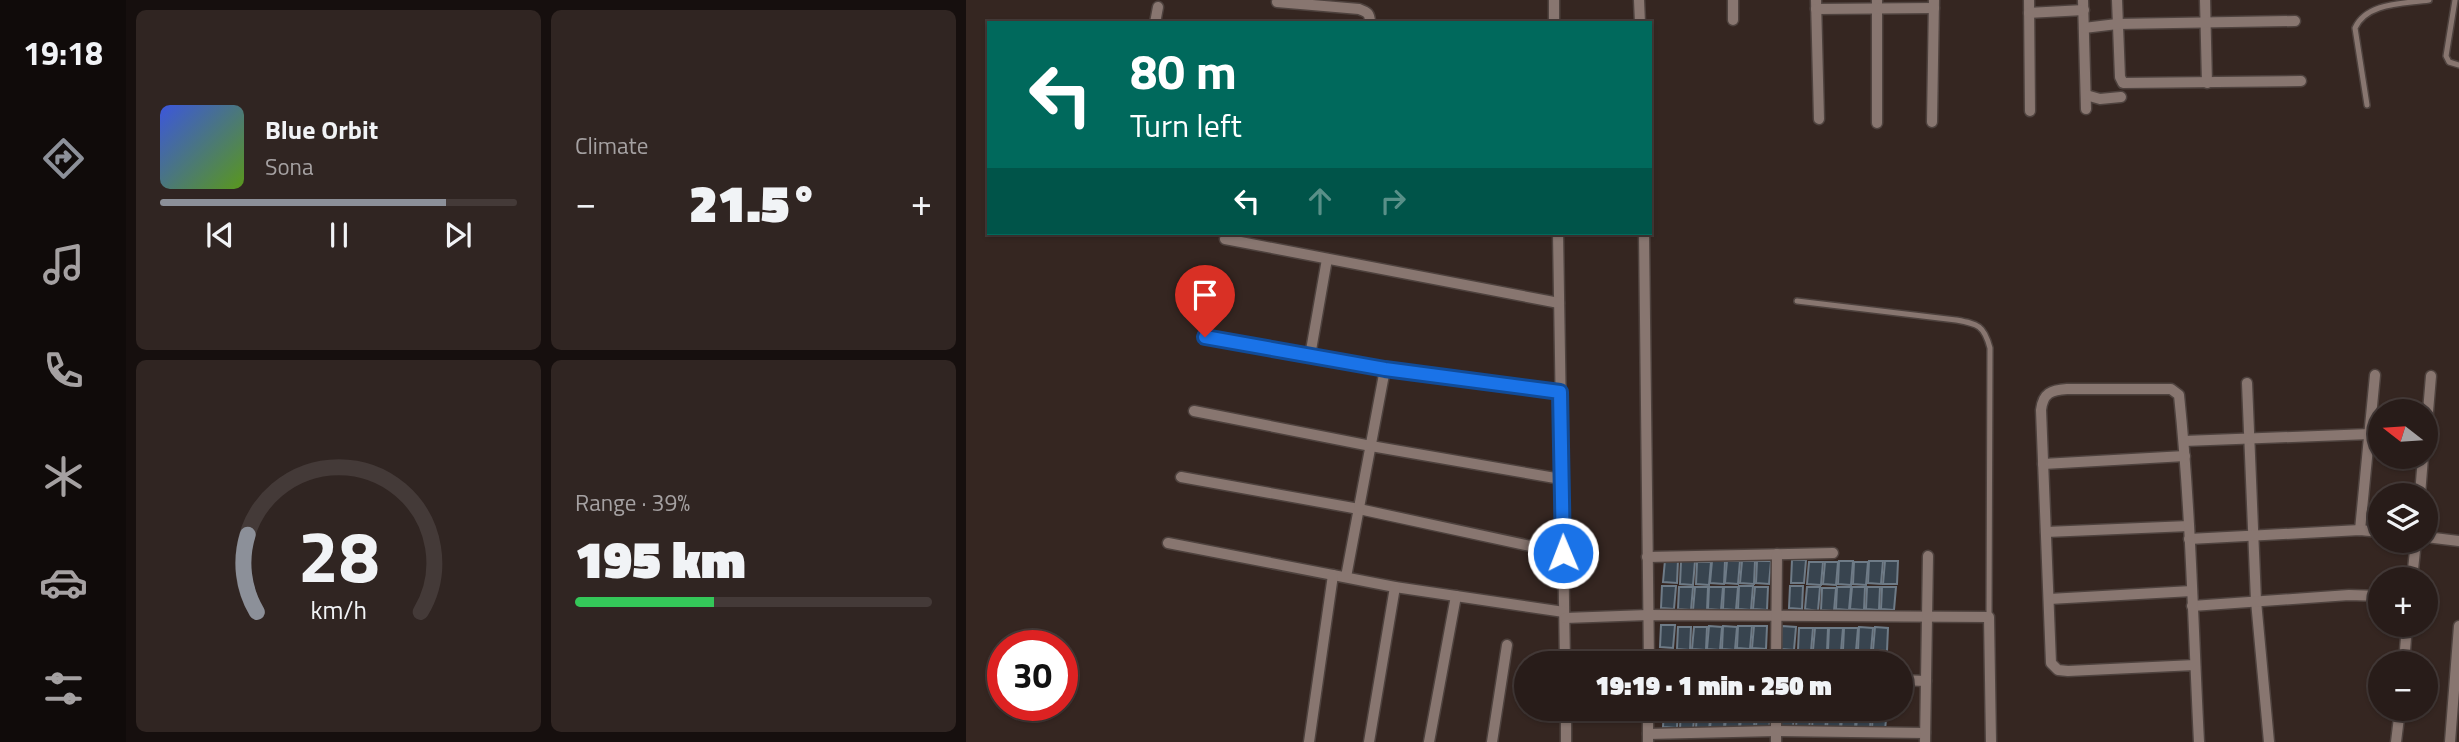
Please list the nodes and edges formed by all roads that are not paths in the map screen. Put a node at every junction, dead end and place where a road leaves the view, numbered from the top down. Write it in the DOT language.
graph roads {
  1 [pos="1554,0"];
  2 [pos="1639,0"];
  3 [pos="1732,0"];
  4 [pos="2029,0"];
  5 [pos="2117,0"];
  6 [pos="2205,0"];
  7 [pos="2429,0"];
  8 [pos="2455,0"];
  9 [pos="1277,2"];
  10 [pos="1877,4"];
  11 [pos="1934,4"];
  12 [pos="1816,5"];
  13 [pos="2084,5"];
  14 [pos="1158,7"];
  15 [pos="2029,13"];
  16 [pos="1733,20"];
  17 [pos="1154,21"];
  18 [pos="1370,21"];
  19 [pos="1554,21"];
  20 [pos="1640,21"];
  21 [pos="2295,21"];
  22 [pos="2206,22"];
  23 [pos="2117,24"];
  24 [pos="2084,27"];
  25 [pos="2459,65"];
  26 [pos="2301,81"];
  27 [pos="2207,83"];
  28 [pos="2086,95"];
  29 [pos="2121,97"];
  30 [pos="2367,105"];
  31 [pos="2086,109"];
  32 [pos="2030,111"];
  33 [pos="1819,119"];
  34 [pos="1932,122"];
  35 [pos="1877,123"];
  36 [pos="1558,235"];
  37 [pos="1644,235"];
  38 [pos="1226,240"];
  39 [pos="1327,259"];
  40 [pos="1797,301"];
  41 [pos="1559,303"];
  42 [pos="1205,337"];
  43 [pos="1310,356"];
  44 [pos="1385,369"];
  45 [pos="2375,375"];
  46 [pos="2431,376"];
  47 [pos="2247,383"];
  48 [pos="1560,392"];
  49 [pos="2373,399"];
  50 [pos="2429,399"];
  51 [pos="1194,411"];
  52 [pos="2368,434"];
  53 [pos="2248,437"];
  54 [pos="2184,441"];
  55 [pos="1371,446"];
  56 [pos="2368,453"];
  57 [pos="2185,456"];
  58 [pos="2043,464"];
  59 [pos="1181,477"];
  60 [pos="1562,479"];
  61 [pos="1359,509"];
  62 [pos="2189,526"];
  63 [pos="2360,530"];
  64 [pos="2368,531"];
  65 [pos="2046,532"];
  66 [pos="2252,536"];
  67 [pos="2438,538"];
  68 [pos="2189,539"];
  69 [pos="2459,541"];
  70 [pos="1168,542"];
  71 [pos="1563,553"];
  72 [pos="1833,553"];
  73 [pos="1777,554"];
  74 [pos="1928,556"];
  75 [pos="1647,557"];
  76 [pos="1333,575"];
  77 [pos="1346,577"];
  78 [pos="1395,587"];
  79 [pos="2192,591"];
  80 [pos="1456,596"];
  81 [pos="2368,596"];
  82 [pos="2049,599"];
  83 [pos="2256,601"];
  84 [pos="2192,606"];
  85 [pos="1564,615"];
  86 [pos="1648,615"];
  87 [pos="1776,616"];
  88 [pos="1989,617"];
  89 [pos="1928,618"];
  90 [pos="2459,626"];
  91 [pos="1507,645"];
  92 [pos="1565,651"];
  93 [pos="1648,651"];
  94 [pos="1776,651"];
  95 [pos="2195,665"];
  96 [pos="1913,680"];
  97 [pos="1926,681"];
  98 [pos="1566,721"];
  99 [pos="2399,721"];
  100 [pos="1776,736"];
  101 [pos="1648,738"];
  102 [pos="1925,738"];
  103 [pos="1309,742"];
  104 [pos="1370,742"];
  105 [pos="1429,742"];
  106 [pos="1492,742"];
  107 [pos="1566,742"];
  108 [pos="1991,742"];
  109 [pos="2199,742"];
  110 [pos="2269,742"];
  111 [pos="2396,742"];
  112 [pos="2450,742"];
  1 -- 19 [label="street"];
  2 -- 20 [label="street"];
  3 -- 16 [label="street"];
  4 -- 15 [label="street"];
  5 -- 23 [label="street"];
  6 -- 22 [label="street"];
  7 -- 30 [label="lane"];
  8 -- 25 [label="lane"];
  9 -- 18 [label="street"];
  10 -- 11 [label="street"];
  10 -- 12 [label="street"];
  10 -- 35 [label="street"];
  11 -- 34 [label="street"];
  12 -- 33 [label="street"];
  13 -- 15 [label="street"];
  13 -- 24 [label="street"];
  14 -- 17 [label="street"];
  15 -- 32 [label="street"];
  21 -- 22 [label="street"];
  22 -- 23 [label="street"];
  22 -- 27 [label="street"];
  23 -- 24 [label="street"];
  23 -- 27 [label="street"];
  24 -- 28 [label="street"];
  26 -- 27 [label="street"];
  28 -- 29 [label="street"];
  28 -- 31 [label="street"];
  36 -- 41 [label="street"];
  37 -- 75 [label="street"];
  38 -- 39 [label="street"];
  39 -- 41 [label="street"];
  39 -- 43 [label="street"];
  40 -- 88 [label="lane"];
  41 -- 48 [label="street"];
  42 -- 43 [label="street"];
  43 -- 44 [label="street"];
  44 -- 48 [label="street"];
  44 -- 55 [label="street"];
  45 -- 49 [label="street"];
  46 -- 50 [label="street"];
  47 -- 53 [label="street"];
  48 -- 60 [label="street"];
  51 -- 55 [label="street"];
  52 -- 53 [label="street"];
  53 -- 54 [label="street"];
  53 -- 66 [label="street"];
  54 -- 57 [label="street"];
  54 -- 58 [label="street"];
  55 -- 60 [label="street"];
  55 -- 61 [label="street"];
  56 -- 63 [label="street"];
  57 -- 58 [label="street"];
  57 -- 62 [label="street"];
  58 -- 65 [label="street"];
  59 -- 61 [label="street"];
  60 -- 71 [label="street"];
  61 -- 71 [label="street"];
  61 -- 77 [label="street"];
  62 -- 65 [label="street"];
  62 -- 68 [label="street"];
  63 -- 64 [label="street"];
  63 -- 66 [label="street"];
  65 -- 82 [label="street"];
  66 -- 68 [label="street"];
  66 -- 83 [label="street"];
  67 -- 69 [label="street"];
  68 -- 79 [label="street"];
  70 -- 76 [label="street"];
  71 -- 85 [label="street"];
  72 -- 73 [label="street"];
  73 -- 75 [label="street"];
  73 -- 87 [label="street"];
  74 -- 89 [label="street"];
  75 -- 86 [label="street"];
  76 -- 77 [label="street"];
  76 -- 103 [label="street"];
  77 -- 78 [label="street"];
  78 -- 80 [label="street"];
  78 -- 104 [label="street"];
  79 -- 82 [label="street"];
  79 -- 84 [label="street"];
  80 -- 85 [label="street"];
  80 -- 105 [label="street"];
  81 -- 83 [label="street"];
  82 -- 95 [label="street"];
  83 -- 84 [label="street"];
  83 -- 110 [label="street"];
  84 -- 95 [label="street"];
  85 -- 86 [label="street"];
  85 -- 92 [label="street"];
  86 -- 87 [label="street"];
  86 -- 93 [label="street"];
  87 -- 89 [label="street"];
  87 -- 94 [label="street"];
  88 -- 89 [label="street"];
  88 -- 108 [label="street"];
  89 -- 97 [label="street"];
  90 -- 112 [label="street"];
  91 -- 106 [label="street"];
  95 -- 109 [label="street"];
  96 -- 97 [label="street"];
  97 -- 102 [label="street"];
  98 -- 107 [label="street"];
  99 -- 111 [label="street"];
  100 -- 101 [label="street"];
  100 -- 102 [label="street"];
}
